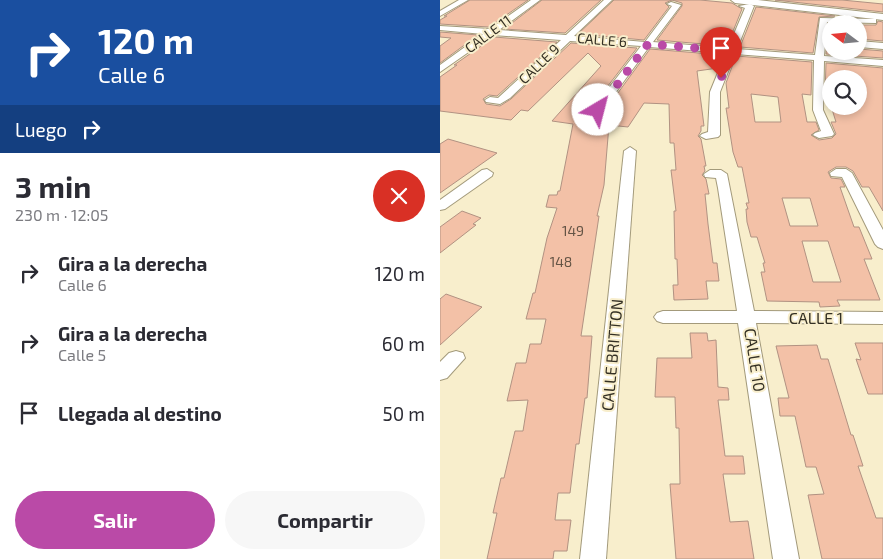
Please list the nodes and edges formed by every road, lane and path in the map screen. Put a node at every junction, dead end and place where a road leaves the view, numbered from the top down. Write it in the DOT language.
graph roads {
  1 [pos="464,0"];
  2 [pos="536,0"];
  3 [pos="608,0"];
  4 [pos="739,3"];
  5 [pos="671,4"];
  6 [pos="440,14"];
  7 [pos="883,17"];
  8 [pos="868,21"];
  9 [pos="874,21"];
  10 [pos="440,28"];
  11 [pos="492,32"];
  12 [pos="567,38"];
  13 [pos="648,44"];
  14 [pos="868,45"];
  15 [pos="883,46"];
  16 [pos="732,51"];
  17 [pos="822,51"];
  18 [pos="819,58"];
  19 [pos="883,63"];
  20 [pos="440,69"];
  21 [pos="490,100"];
  22 [pos="589,109"];
  23 [pos="819,135"];
  24 [pos="706,136"];
  25 [pos="630,151"];
  26 [pos="487,173"];
  27 [pos="836,173"];
  28 [pos="710,174"];
  29 [pos="440,206"];
  30 [pos="883,244"];
  31 [pos="663,317"];
  32 [pos="748,318"];
  33 [pos="883,318"];
  34 [pos="456,358"];
  35 [pos="440,373"];
  36 [pos="593,559"];
  37 [pos="786,559"];
  1 -- 6 [label="street"];
  2 -- 11 [label="street, CALLE 11"];
  3 -- 12 [label="street, CALLE 9"];
  4 -- 7 [label="street"];
  4 -- 16 [label="street"];
  5 -- 13 [label="street"];
  8 -- 9 [label="street"];
  10 -- 11 [label="street, CALLE 6"];
  11 -- 12 [label="street, CALLE 6"];
  11 -- 20 [label="street, CALLE 11"];
  12 -- 13 [label="street, CALLE 6"];
  12 -- 21 [label="street, CALLE 9"];
  13 -- 16 [label="street, CALLE 6"];
  13 -- 22 [label="street"];
  14 -- 15 [label="street"];
  16 -- 18 [label="street, CALLE 6"];
  16 -- 24 [label="street"];
  17 -- 18 [label="street"];
  18 -- 19 [label="street, CALLE 6"];
  18 -- 23 [label="street"];
  25 -- 36 [label="street, CALLE BRITTON"];
  26 -- 29 [label="street"];
  27 -- 30 [label="street"];
  28 -- 32 [label="street, CALLE 10"];
  31 -- 32 [label="street, CALLE 1"];
  32 -- 33 [label="street, CALLE 1"];
  32 -- 37 [label="street, CALLE 10"];
  34 -- 35 [label="street"];
}
